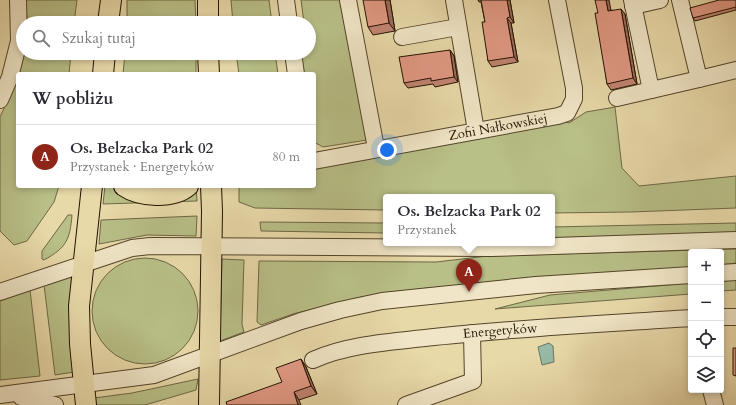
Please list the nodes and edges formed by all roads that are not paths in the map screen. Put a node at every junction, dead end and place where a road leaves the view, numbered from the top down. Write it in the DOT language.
graph roads {
  1 [pos="18,0"];
  2 [pos="111,0"];
  3 [pos="208,0"];
  4 [pos="286,0"];
  5 [pos="348,0"];
  6 [pos="454,0"];
  7 [pos="557,0"];
  8 [pos="660,0"];
  9 [pos="680,0"];
  10 [pos="633,3"];
  11 [pos="18,16"];
  12 [pos="109,16"];
  13 [pos="208,16"];
  14 [pos="288,16"];
  15 [pos="458,27"];
  16 [pos="402,37"];
  17 [pos="16,53"];
  18 [pos="104,60"];
  19 [pos="208,60"];
  20 [pos="294,60"];
  21 [pos="736,70"];
  22 [pos="103,72"];
  23 [pos="209,72"];
  24 [pos="296,72"];
  25 [pos="699,79"];
  26 [pos="651,90"];
  27 [pos="617,98"];
  28 [pos="0,100"];
  29 [pos="476,131"];
  30 [pos="376,148"];
  31 [pos="316,160"];
  32 [pos="92,188"];
  33 [pos="127,188"];
  34 [pos="184,188"];
  35 [pos="211,188"];
  36 [pos="736,240"];
  37 [pos="552,246"];
  38 [pos="555,246"];
  39 [pos="212,247"];
  40 [pos="85,263"];
  41 [pos="736,272"];
  42 [pos="724,273"];
  43 [pos="688,275"];
  44 [pos="0,292"];
  45 [pos="724,317"];
  46 [pos="736,317"];
  47 [pos="688,318"];
  48 [pos="472,333"];
  49 [pos="211,353"];
  50 [pos="313,360"];
  51 [pos="84,385"];
  52 [pos="711,393"];
  53 [pos="4,395"];
  54 [pos="416,403"];
  55 [pos="55,405"];
  56 [pos="86,405"];
  57 [pos="209,405"];
  58 [pos="715,405"];
  1 -- 11 [label="street"];
  2 -- 12 [label="main road"];
  3 -- 13 [label="main road"];
  4 -- 14 [label="street"];
  5 -- 30 [label="street"];
  6 -- 15 [label="street"];
  7 -- 29 [label="street, Zofii Nałkowskiej"];
  8 -- 10 [label="street"];
  9 -- 25 [label="street"];
  10 -- 26 [label="street"];
  15 -- 16 [label="street"];
  15 -- 29 [label="street"];
  17 -- 28 [label="street"];
  18 -- 22 [label="main road"];
  19 -- 23 [label="main road"];
  20 -- 24 [label="street"];
  21 -- 25 [label="street"];
  25 -- 26 [label="street"];
  26 -- 27 [label="street"];
  29 -- 30 [label="street, Zofii Nałkowskiej"];
  30 -- 31 [label="street, Zofii Nałkowskiej"];
  32 -- 40 [label="main road"];
  33 -- 34 [label="main road"];
  35 -- 39 [label="main road"];
  36 -- 38 [label="street"];
  37 -- 39 [label="street"];
  39 -- 40 [label="street"];
  39 -- 49 [label="main road"];
  40 -- 44 [label="street"];
  40 -- 51 [label="main road"];
  41 -- 42 [label="street"];
  43 -- 49 [label="street"];
  45 -- 46 [label="street"];
  47 -- 48 [label="street, Energetyków"];
  48 -- 50 [label="street, Energetyków"];
  48 -- 54 [label="street"];
  49 -- 51 [label="street"];
  49 -- 57 [label="main road"];
  51 -- 53 [label="street"];
  51 -- 56 [label="main road"];
  52 -- 58 [label="street"];
  53 -- 55 [label="street"];
}
